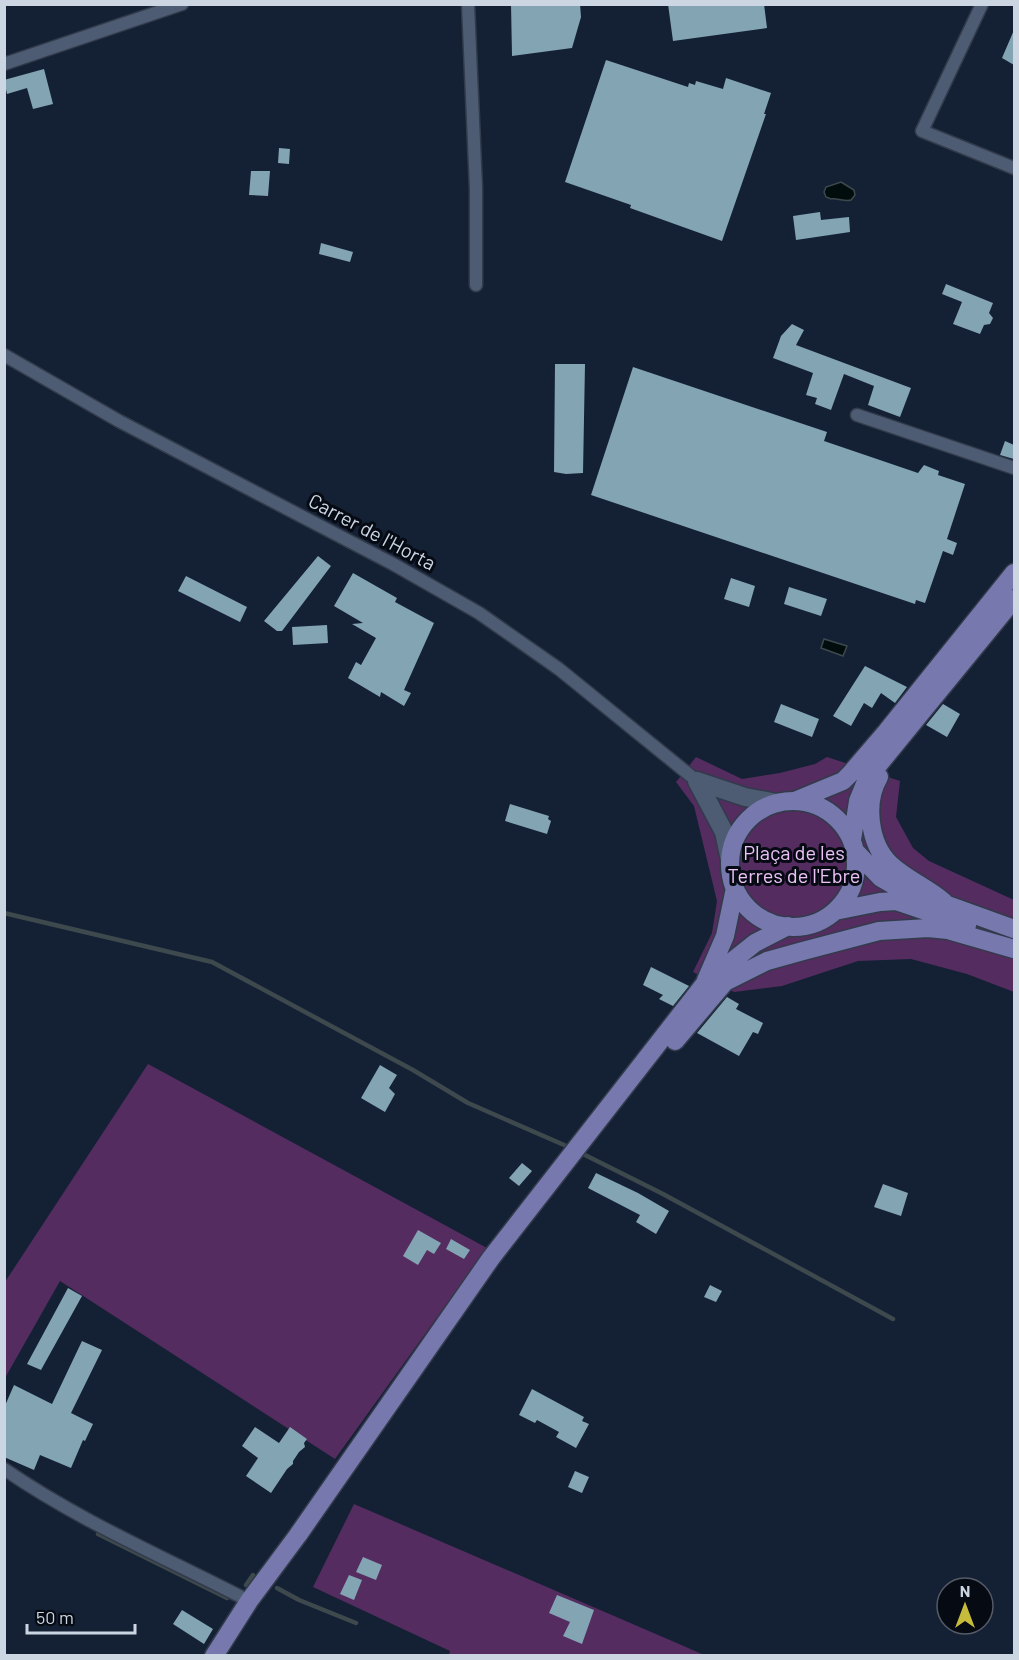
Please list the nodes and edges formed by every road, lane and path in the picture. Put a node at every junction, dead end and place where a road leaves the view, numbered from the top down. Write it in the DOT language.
graph roads {
  1 [pos="182,4"];
  2 [pos="468,4"];
  3 [pos="982,4"];
  4 [pos="4,64"];
  5 [pos="1014,168"];
  6 [pos="476,285"];
  7 [pos="4,355"];
  8 [pos="857,415"];
  9 [pos="1014,468"];
  10 [pos="1014,573"];
  11 [pos="1014,599"];
  12 [pos="906,732"];
  13 [pos="697,781"];
  14 [pos="786,802"];
  15 [pos="853,846"];
  16 [pos="730,860"];
  17 [pos="735,888"];
  18 [pos="944,902"];
  19 [pos="835,911"];
  20 [pos="788,926"];
  21 [pos="1014,929"];
  22 [pos="1014,947"];
  23 [pos="706,982"];
  24 [pos="634,1074"];
  25 [pos="4,1469"];
  26 [pos="249,1601"];
  27 [pos="214,1656"];
  1 -- 4 [label="street"];
  2 -- 6 [label="street"];
  3 -- 5 [label="street"];
  7 -- 13 [label="street, Carrer de l'Horta"];
  8 -- 9 [label="street"];
  10 -- 14 [label="main road"];
  11 -- 12 [label="main road"];
  12 -- 15 [label="main road"];
  12 -- 18 [label="main road"];
  13 -- 14 [label="street"];
  13 -- 16 [label="street"];
  14 -- 15 [label="main road"];
  14 -- 16 [label="main road"];
  15 -- 18 [label="main road"];
  15 -- 19 [label="main road"];
  16 -- 17 [label="main road"];
  17 -- 20 [label="main road"];
  17 -- 23 [label="main road"];
  18 -- 21 [label="main road"];
  19 -- 20 [label="main road"];
  19 -- 22 [label="main road"];
  20 -- 23 [label="main road"];
  22 -- 24 [label="main road"];
  23 -- 24 [label="main road"];
  24 -- 26 [label="main road"];
  25 -- 26 [label="street"];
  26 -- 27 [label="main road"];
}
